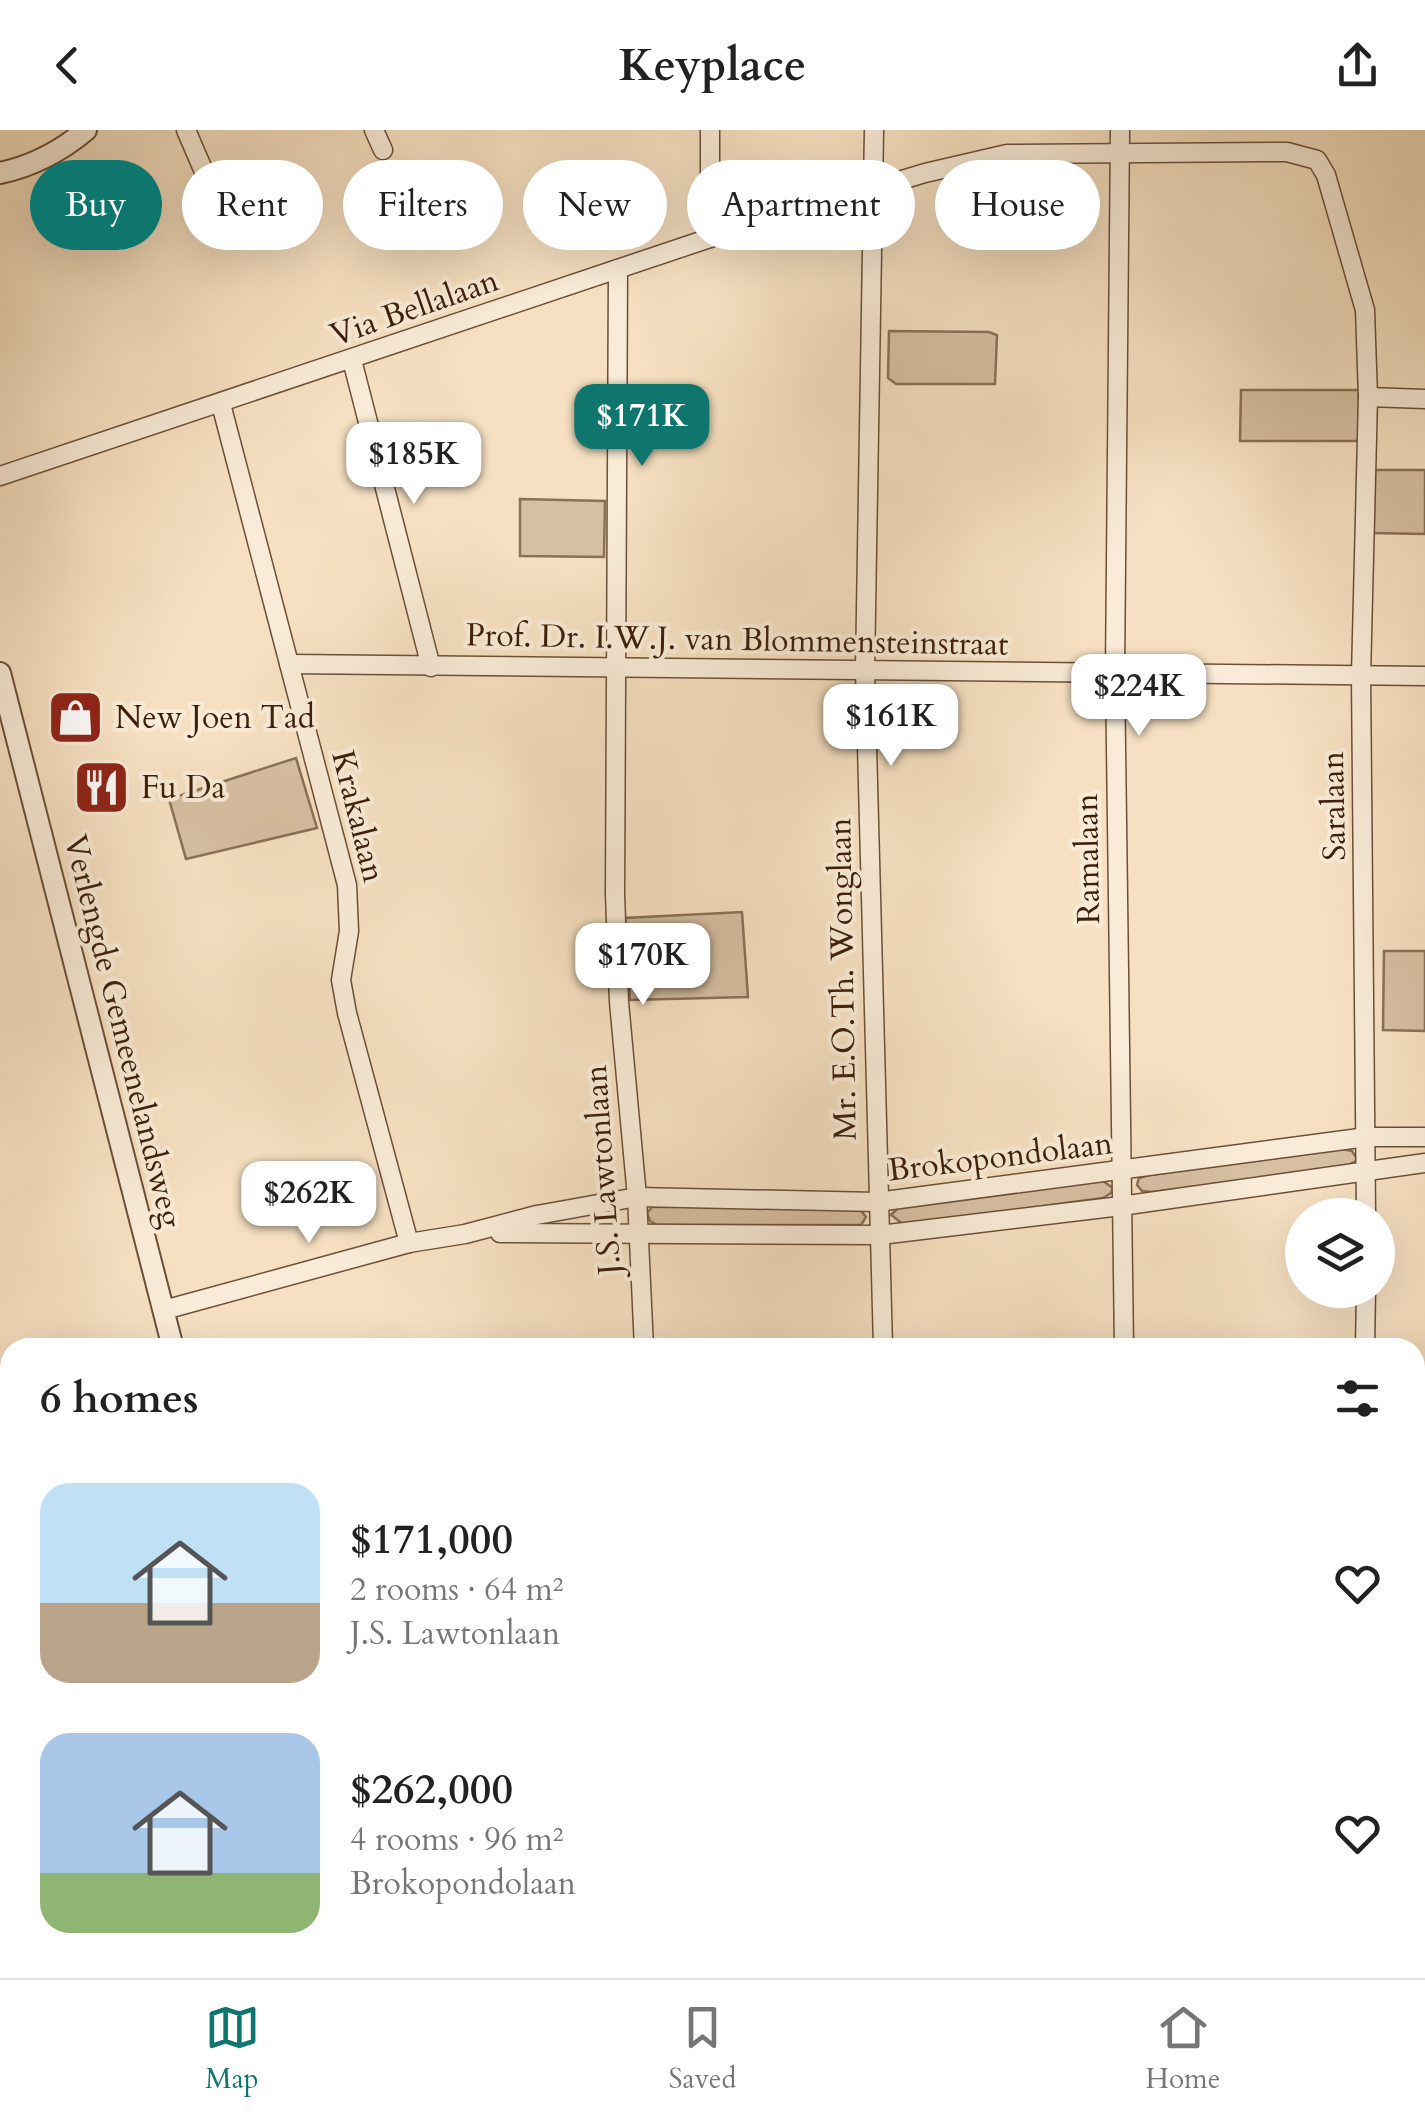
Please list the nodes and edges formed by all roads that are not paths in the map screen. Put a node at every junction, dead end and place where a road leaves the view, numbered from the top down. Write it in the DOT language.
graph roads {
  1 [pos="86,130"];
  2 [pos="186,130"];
  3 [pos="374,130"];
  4 [pos="710,130"];
  5 [pos="874,130"];
  6 [pos="1120,130"];
  7 [pos="382,150"];
  8 [pos="1120,152"];
  9 [pos="199,160"];
  10 [pos="710,160"];
  11 [pos="874,160"];
  12 [pos="0,172"];
  13 [pos="915,176"];
  14 [pos="687,246"];
  15 [pos="872,250"];
  16 [pos="618,269"];
  17 [pos="352,360"];
  18 [pos="1368,397"];
  19 [pos="1425,399"];
  20 [pos="222,404"];
  21 [pos="0,476"];
  22 [pos="290,664"];
  23 [pos="431,666"];
  24 [pos="616,669"];
  25 [pos="866,671"];
  26 [pos="0,672"];
  27 [pos="1115,672"];
  28 [pos="1361,676"];
  29 [pos="1425,676"];
  30 [pos="1425,1136"];
  31 [pos="1367,1138"];
  32 [pos="1425,1163"];
  33 [pos="1121,1170"];
  34 [pos="1366,1173"];
  35 [pos="637,1197"];
  36 [pos="1366,1198"];
  37 [pos="877,1202"];
  38 [pos="1121,1206"];
  39 [pos="638,1232"];
  40 [pos="465,1234"];
  41 [pos="880,1234"];
  42 [pos="408,1243"];
  43 [pos="1366,1308"];
  44 [pos="164,1310"];
  45 [pos="171,1338"];
  46 [pos="643,1338"];
  47 [pos="884,1338"];
  48 [pos="1124,1338"];
  49 [pos="1365,1338"];
  1 -- 12 [label="street"];
  2 -- 9 [label="street"];
  3 -- 7 [label="street"];
  4 -- 10 [label="street"];
  5 -- 11 [label="street, Mr. E.O.Th. Wonglaan"];
  6 -- 8 [label="street, Ramalaan"];
  8 -- 13 [label="street, Via Bellalaan"];
  8 -- 18 [label="street, Via Bellalaan"];
  8 -- 27 [label="street, Ramalaan"];
  14 -- 16 [label="street, Via Bellalaan"];
  15 -- 25 [label="street, Mr. E.O.Th. Wonglaan"];
  16 -- 17 [label="street, Via Bellalaan"];
  16 -- 24 [label="street, J.S. Lawtonlaan"];
  17 -- 20 [label="street, Via Bellalaan"];
  17 -- 23 [label="street"];
  18 -- 19 [label="street"];
  18 -- 28 [label="street, Saralaan"];
  20 -- 21 [label="street, Via Bellalaan"];
  20 -- 22 [label="street, Krakalaan"];
  22 -- 23 [label="street, Prof. Dr. I.W.J. van Blommensteinstraat"];
  22 -- 42 [label="street, Krakalaan"];
  23 -- 24 [label="street, Prof. Dr. I.W.J. van Blommensteinstraat"];
  24 -- 25 [label="street, Prof. Dr. I.W.J. van Blommensteinstraat"];
  24 -- 35 [label="street, J.S. Lawtonlaan"];
  25 -- 27 [label="street, Prof. Dr. I.W.J. van Blommensteinstraat"];
  25 -- 37 [label="street, Mr. E.O.Th. Wonglaan"];
  26 -- 44 [label="street, Verlengde Gemeenelandsweg"];
  27 -- 28 [label="street, Prof. Dr. I.W.J. van Blommensteinstraat"];
  27 -- 33 [label="street, Ramalaan"];
  28 -- 29 [label="street, Prof. Dr. I.W.J. van Blommensteinstraat"];
  28 -- 31 [label="street, Saralaan"];
  30 -- 31 [label="street, Brokopondolaan"];
  31 -- 33 [label="street, Brokopondolaan"];
  31 -- 34 [label="street, Saralaan"];
  32 -- 34 [label="street, Brokopondolaan"];
  33 -- 37 [label="street, Brokopondolaan"];
  33 -- 38 [label="street, Ramalaan"];
  34 -- 36 [label="street, Saralaan"];
  34 -- 38 [label="street, Brokopondolaan"];
  35 -- 37 [label="street, Brokopondolaan"];
  35 -- 39 [label="street, J.S. Lawtonlaan"];
  35 -- 40 [label="street, Brokopondolaan"];
  37 -- 41 [label="street, Mr. E.O.Th. Wonglaan"];
  38 -- 41 [label="street, Brokopondolaan"];
  38 -- 48 [label="street, Ramalaan"];
  39 -- 40 [label="street, Brokopondolaan"];
  39 -- 41 [label="street, Brokopondolaan"];
  39 -- 46 [label="street, J.S. Lawtonlaan"];
  40 -- 42 [label="street, Brokopondolaan"];
  41 -- 47 [label="street, Mr. E.O.Th. Wonglaan"];
  42 -- 44 [label="street, Brokopondolaan"];
  43 -- 49 [label="street"];
  44 -- 45 [label="street, Verlengde Gemeenelandsweg"];
}
